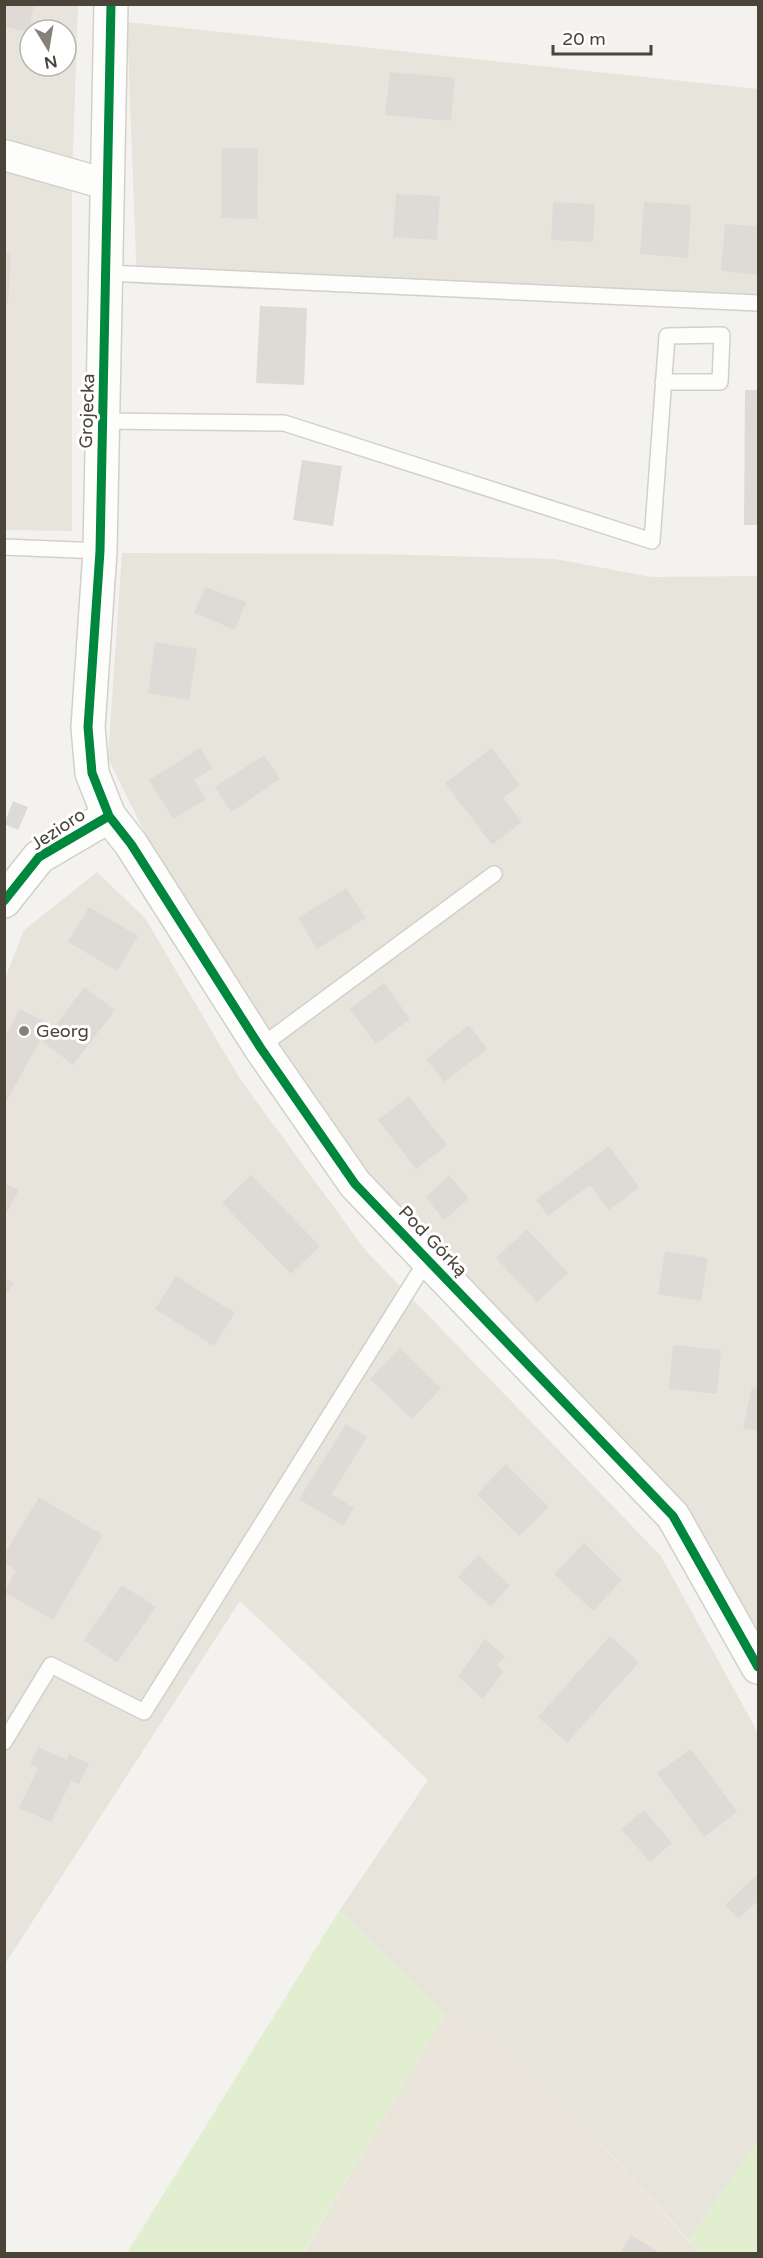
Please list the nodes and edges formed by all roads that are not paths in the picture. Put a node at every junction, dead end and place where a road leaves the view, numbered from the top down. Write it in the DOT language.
graph roads {
  1 [pos="111,4"];
  2 [pos="4,155"];
  3 [pos="106,184"];
  4 [pos="107,273"];
  5 [pos="759,303"];
  6 [pos="663,382"];
  7 [pos="103,421"];
  8 [pos="4,548"];
  9 [pos="100,551"];
  10 [pos="109,816"];
  11 [pos="494,874"];
  12 [pos="4,901"];
  13 [pos="260,1047"];
  14 [pos="427,1260"];
  15 [pos="759,1667"];
  16 [pos="4,1742"];
  1 -- 3 [label="street, Grojecka"];
  2 -- 3 [label="street"];
  3 -- 4 [label="street, Grojecka"];
  4 -- 5 [label="lane"];
  4 -- 7 [label="street, Grojecka"];
  6 -- 6 [label="lane"];
  6 -- 7 [label="lane"];
  7 -- 9 [label="street, Grojecka"];
  8 -- 9 [label="lane"];
  9 -- 10 [label="street, Grojecka"];
  10 -- 12 [label="street, Jezioro"];
  10 -- 13 [label="street, Pod Górką"];
  11 -- 13 [label="lane"];
  13 -- 14 [label="street, Pod Górką"];
  14 -- 15 [label="street, Pod Górką"];
  14 -- 16 [label="lane"];
}
